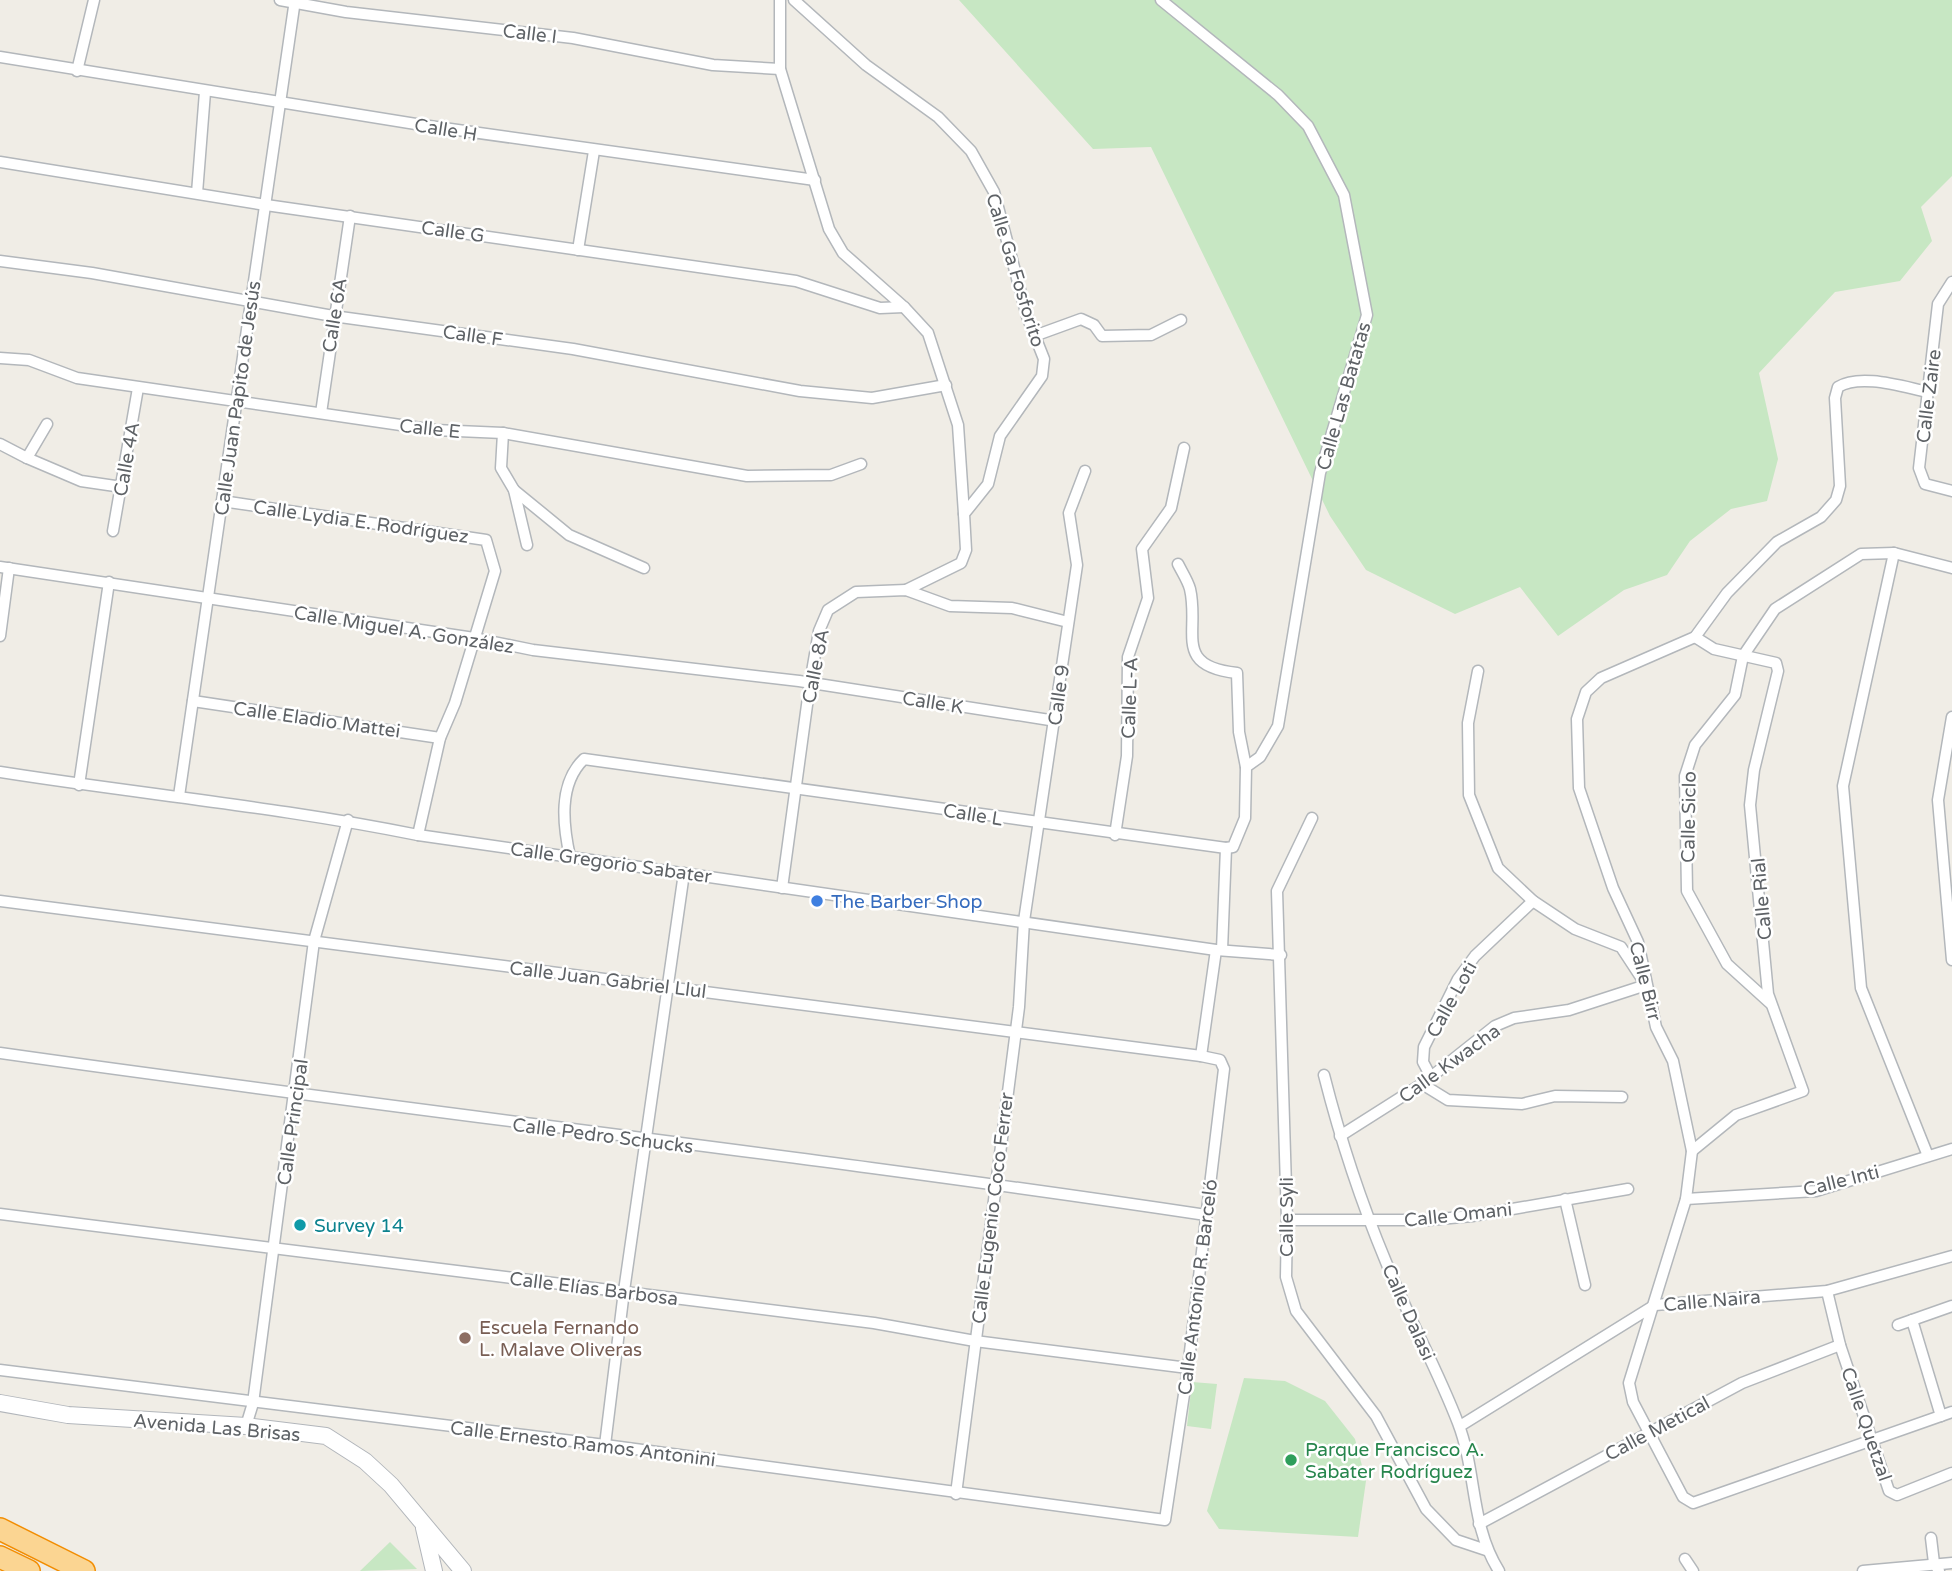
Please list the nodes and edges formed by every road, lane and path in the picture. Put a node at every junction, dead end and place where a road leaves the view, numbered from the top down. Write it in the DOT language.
graph roads {
  1 [pos="94,0"];
  2 [pos="280,0"];
  3 [pos="780,0"];
  4 [pos="794,0"];
  5 [pos="1161,0"];
  6 [pos="294,1"];
  7 [pos="0,57"];
  8 [pos="780,69"];
  9 [pos="77,71"];
  10 [pos="205,92"];
  11 [pos="279,100"];
  12 [pos="594,151"];
  13 [pos="0,162"];
  14 [pos="815,180"];
  15 [pos="197,193"];
  16 [pos="266,205"];
  17 [pos="350,216"];
  18 [pos="578,250"];
  19 [pos="0,261"];
  20 [pos="1952,282"];
  21 [pos="249,301"];
  22 [pos="904,307"];
  23 [pos="333,316"];
  24 [pos="1181,320"];
  25 [pos="1037,335"];
  26 [pos="0,358"];
  27 [pos="946,385"];
  28 [pos="138,388"];
  29 [pos="1929,392"];
  30 [pos="236,401"];
  31 [pos="321,414"];
  32 [pos="47,424"];
  33 [pos="503,433"];
  34 [pos="0,444"];
  35 [pos="1184,448"];
  36 [pos="26,458"];
  37 [pos="861,464"];
  38 [pos="1085,471"];
  39 [pos="122,487"];
  40 [pos="513,490"];
  41 [pos="1952,491"];
  42 [pos="222,501"];
  43 [pos="964,514"];
  44 [pos="113,531"];
  45 [pos="527,545"];
  46 [pos="1894,553"];
  47 [pos="1178,564"];
  48 [pos="5,568"];
  49 [pos="644,568"];
  50 [pos="1952,568"];
  51 [pos="109,582"];
  52 [pos="906,590"];
  53 [pos="206,598"];
  54 [pos="1068,622"];
  55 [pos="0,636"];
  56 [pos="1695,637"];
  57 [pos="474,638"];
  58 [pos="1743,656"];
  59 [pos="1478,671"];
  60 [pos="810,683"];
  61 [pos="193,701"];
  62 [pos="1952,717"];
  63 [pos="1056,721"];
  64 [pos="440,738"];
  65 [pos="1246,767"];
  66 [pos="0,772"];
  67 [pos="79,785"];
  68 [pos="797,788"];
  69 [pos="179,796"];
  70 [pos="1312,818"];
  71 [pos="348,820"];
  72 [pos="1037,823"];
  73 [pos="418,835"];
  74 [pos="1115,835"];
  75 [pos="1226,848"];
  76 [pos="570,857"];
  77 [pos="684,873"];
  78 [pos="782,888"];
  79 [pos="0,901"];
  80 [pos="1533,901"];
  81 [pos="1024,921"];
  82 [pos="314,941"];
  83 [pos="1219,950"];
  84 [pos="1281,955"];
  85 [pos="1952,960"];
  86 [pos="1646,985"];
  87 [pos="666,987"];
  88 [pos="1772,1005"];
  89 [pos="1013,1032"];
  90 [pos="0,1053"];
  91 [pos="1201,1056"];
  92 [pos="1215,1059"];
  93 [pos="1324,1075"];
  94 [pos="1426,1081"];
  95 [pos="296,1095"];
  96 [pos="1622,1097"];
  97 [pos="1340,1136"];
  98 [pos="646,1141"];
  99 [pos="1952,1149"];
  100 [pos="1692,1150"];
  101 [pos="1928,1156"];
  102 [pos="996,1183"];
  103 [pos="1628,1189"];
  104 [pos="1565,1199"];
  105 [pos="1686,1199"];
  106 [pos="0,1213"];
  107 [pos="1206,1214"];
  108 [pos="1287,1220"];
  109 [pos="1372,1221"];
  110 [pos="274,1249"];
  111 [pos="1952,1256"];
  112 [pos="1585,1285"];
  113 [pos="624,1291"];
  114 [pos="1827,1291"];
  115 [pos="1655,1305"];
  116 [pos="1952,1306"];
  117 [pos="1912,1320"];
  118 [pos="1898,1325"];
  119 [pos="975,1341"];
  120 [pos="1840,1345"];
  121 [pos="1188,1368"];
  122 [pos="0,1370"];
  123 [pos="0,1403"];
  124 [pos="253,1403"];
  125 [pos="1947,1414"];
  126 [pos="246,1426"];
  127 [pos="1460,1426"];
  128 [pos="1649,1432"];
  129 [pos="1871,1442"];
  130 [pos="605,1445"];
  131 [pos="1952,1473"];
  132 [pos="956,1494"];
  133 [pos="1166,1520"];
  134 [pos="422,1523"];
  135 [pos="1479,1524"];
  136 [pos="0,1529"];
  137 [pos="1931,1538"];
  138 [pos="1486,1550"];
  139 [pos="0,1557"];
  140 [pos="1685,1559"];
  141 [pos="1952,1563"];
  142 [pos="1936,1567"];
  143 [pos="83,1570"];
  144 [pos="29,1571"];
  145 [pos="434,1571"];
  146 [pos="463,1571"];
  147 [pos="1499,1571"];
  148 [pos="1693,1571"];
  149 [pos="1863,1571"];
  1 -- 9 [label="street"];
  2 -- 6 [label="street, Calle I"];
  3 -- 8 [label="street"];
  4 -- 25 [label="street, Calle Ga Fosforito"];
  5 -- 65 [label="street, Calle Las Batatas"];
  6 -- 8 [label="street, Calle I"];
  6 -- 11 [label="street, Calle Juan Papito de Jesús"];
  7 -- 9 [label="street, Calle H"];
  8 -- 14 [label="street"];
  9 -- 10 [label="street, Calle H"];
  10 -- 11 [label="street, Calle H"];
  10 -- 15 [label="street"];
  11 -- 12 [label="street, Calle H"];
  11 -- 16 [label="street, Calle Juan Papito de Jesús"];
  12 -- 14 [label="street, Calle H"];
  12 -- 18 [label="street"];
  13 -- 15 [label="street, Calle G"];
  14 -- 22 [label="street"];
  15 -- 16 [label="street, Calle G"];
  16 -- 17 [label="street, Calle G"];
  16 -- 21 [label="street, Calle Juan Papito de Jesús"];
  17 -- 18 [label="street, Calle G"];
  17 -- 23 [label="street, Calle 6A"];
  18 -- 22 [label="street, Calle G"];
  19 -- 21 [label="street, Calle F"];
  20 -- 29 [label="street, Calle Zaire"];
  21 -- 23 [label="street, Calle F"];
  21 -- 30 [label="street, Calle Juan Papito de Jesús"];
  22 -- 27 [label="street"];
  23 -- 27 [label="street, Calle F"];
  23 -- 31 [label="street, Calle 6A"];
  24 -- 25 [label="street"];
  25 -- 43 [label="street, Calle Ga Fosforito"];
  26 -- 28 [label="street, Calle E"];
  27 -- 43 [label="street"];
  28 -- 30 [label="street, Calle E"];
  28 -- 39 [label="street, Calle 4A"];
  29 -- 41 [label="street, Calle Zaire"];
  29 -- 56 [label="street"];
  30 -- 31 [label="street, Calle E"];
  30 -- 42 [label="street, Calle Juan Papito de Jesús"];
  31 -- 33 [label="street, Calle E"];
  32 -- 36 [label="street"];
  33 -- 37 [label="street, Calle E"];
  33 -- 40 [label="street"];
  34 -- 36 [label="street"];
  35 -- 74 [label="street, Calle L-A"];
  36 -- 39 [label="street"];
  38 -- 54 [label="street, Calle 9"];
  39 -- 44 [label="street, Calle 4A"];
  40 -- 45 [label="street"];
  40 -- 49 [label="street"];
  42 -- 53 [label="street, Calle Juan Papito de Jesús"];
  42 -- 57 [label="street, Calle Lydia E. Rodríguez"];
  43 -- 52 [label="street"];
  46 -- 50 [label="street, Calle Siclo"];
  46 -- 58 [label="street, Calle Siclo"];
  46 -- 101 [label="street"];
  47 -- 65 [label="street"];
  48 -- 51 [label="street, Calle Miguel A. González"];
  48 -- 55 [label="street"];
  51 -- 53 [label="street, Calle Miguel A. González"];
  51 -- 67 [label="street"];
  52 -- 54 [label="street, Calle 8A"];
  52 -- 60 [label="street, Calle 8A"];
  53 -- 57 [label="street, Calle Miguel A. González"];
  53 -- 61 [label="street, Calle Juan Papito de Jesús"];
  54 -- 63 [label="street, Calle 9"];
  56 -- 58 [label="street, Calle Rial"];
  56 -- 86 [label="street, Calle Birr"];
  57 -- 60 [label="street, Calle Miguel A. González"];
  57 -- 64 [label="street, Calle Lydia E. Rodríguez"];
  58 -- 88 [label="street, Calle Rial"];
  58 -- 88 [label="street, Calle Siclo"];
  59 -- 80 [label="street"];
  60 -- 63 [label="street, Calle K"];
  60 -- 68 [label="street, Calle 8A"];
  61 -- 64 [label="street, Calle Eladio Mattei"];
  61 -- 69 [label="street, Calle Juan Papito de Jesús"];
  62 -- 85 [label="street"];
  63 -- 72 [label="street, Calle 9"];
  64 -- 73 [label="street, Calle Lydia E. Rodríguez"];
  65 -- 75 [label="street"];
  66 -- 67 [label="street, Calle Gregorio Sabater"];
  67 -- 69 [label="street, Calle Gregorio Sabater"];
  68 -- 72 [label="street, Calle L"];
  68 -- 76 [label="street, Calle L"];
  68 -- 78 [label="street, Calle 8A"];
  69 -- 71 [label="street, Calle Gregorio Sabater"];
  70 -- 84 [label="street, Calle Syli"];
  71 -- 73 [label="street, Calle Gregorio Sabater"];
  71 -- 82 [label="street, Calle Principal"];
  72 -- 74 [label="street, Calle L"];
  72 -- 81 [label="street, Calle 9"];
  73 -- 76 [label="street, Calle Gregorio Sabater"];
  74 -- 75 [label="street, Calle L"];
  75 -- 83 [label="street"];
  76 -- 77 [label="street, Calle Gregorio Sabater"];
  77 -- 78 [label="street, Calle Gregorio Sabater"];
  77 -- 87 [label="street"];
  78 -- 81 [label="street, Calle Gregorio Sabater"];
  79 -- 82 [label="street, Calle Juan Gabriel Llul"];
  80 -- 86 [label="street"];
  80 -- 94 [label="street, Calle Loti"];
  81 -- 83 [label="street, Calle Gregorio Sabater"];
  81 -- 89 [label="street, Calle Eugenio Coco Ferrer"];
  82 -- 87 [label="street, Calle Juan Gabriel Llul"];
  82 -- 95 [label="street, Calle Principal"];
  83 -- 84 [label="street, Calle Gregorio Sabater"];
  83 -- 91 [label="street"];
  84 -- 108 [label="street, Calle Syli"];
  86 -- 94 [label="street, Calle Kwacha"];
  86 -- 100 [label="street, Calle Birr"];
  87 -- 89 [label="street, Calle Juan Gabriel Llul"];
  87 -- 98 [label="street"];
  88 -- 100 [label="street, Calle Rial"];
  89 -- 91 [label="street, Calle Juan Gabriel Llul"];
  89 -- 102 [label="street, Calle Eugenio Coco Ferrer"];
  90 -- 95 [label="street, Calle Pedro Schucks"];
  91 -- 92 [label="street, Calle Juan Gabriel Llul"];
  92 -- 107 [label="street, Calle Antonio R. Barceló"];
  93 -- 97 [label="street, Calle Dalasi"];
  94 -- 96 [label="street"];
  94 -- 97 [label="street, Calle Kwacha"];
  95 -- 98 [label="street, Calle Pedro Schucks"];
  95 -- 110 [label="street, Calle Principal"];
  97 -- 109 [label="street, Calle Dalasi"];
  98 -- 102 [label="street, Calle Pedro Schucks"];
  98 -- 113 [label="street"];
  99 -- 101 [label="street, Calle Inti"];
  100 -- 105 [label="street, Calle Birr"];
  101 -- 105 [label="street, Calle Inti"];
  102 -- 107 [label="street, Calle Pedro Schucks"];
  102 -- 119 [label="street, Calle Eugenio Coco Ferrer"];
  103 -- 104 [label="street, Calle Omani"];
  104 -- 109 [label="street, Calle Omani"];
  104 -- 112 [label="street"];
  105 -- 115 [label="street, Calle Birr"];
  106 -- 110 [label="street, Calle Elías Barbosa"];
  107 -- 121 [label="street, Calle Antonio R. Barceló"];
  108 -- 109 [label="street, Calle Omani"];
  108 -- 138 [label="street, Calle Syli"];
  109 -- 127 [label="street, Calle Dalasi"];
  110 -- 113 [label="street, Calle Elías Barbosa"];
  110 -- 124 [label="street, Calle Principal"];
  111 -- 114 [label="street, Calle Naira"];
  113 -- 119 [label="street, Calle Elías Barbosa"];
  113 -- 130 [label="street"];
  114 -- 115 [label="street, Calle Naira"];
  114 -- 120 [label="street, Calle Quetzal"];
  115 -- 127 [label="street, Calle Naira"];
  115 -- 128 [label="street, Calle Birr"];
  116 -- 117 [label="street"];
  117 -- 118 [label="street"];
  117 -- 125 [label="street"];
  119 -- 121 [label="street, Calle Elías Barbosa"];
  119 -- 132 [label="street, Calle Eugenio Coco Ferrer"];
  120 -- 128 [label="street, Calle Metical"];
  120 -- 129 [label="street, Calle Quetzal"];
  121 -- 133 [label="street, Calle Antonio R. Barceló"];
  122 -- 124 [label="street, Calle Ernesto Ramos Antonini"];
  123 -- 126 [label="street, Avenida Las Brisas"];
  124 -- 126 [label="street, Calle Principal"];
  124 -- 130 [label="street, Calle Ernesto Ramos Antonini"];
  125 -- 129 [label="street, Calle Birr"];
  126 -- 134 [label="street, Avenida Las Brisas"];
  127 -- 135 [label="street, Calle Dalasi"];
  128 -- 129 [label="street, Calle Birr"];
  128 -- 135 [label="street, Calle Metical"];
  129 -- 131 [label="street, Calle Quetzal"];
  130 -- 132 [label="street, Calle Ernesto Ramos Antonini"];
  132 -- 133 [label="street, Calle Ernesto Ramos Antonini"];
  134 -- 145 [label="street"];
  134 -- 146 [label="street, Avenida Las Brisas"];
  135 -- 138 [label="street, Calle Dalasi"];
  136 -- 143 [label="highway"];
  137 -- 142 [label="street"];
  138 -- 147 [label="street, Calle Dalasi"];
  139 -- 144 [label="highway"];
  140 -- 148 [label="street"];
  141 -- 142 [label="street"];
  142 -- 149 [label="street"];
}
